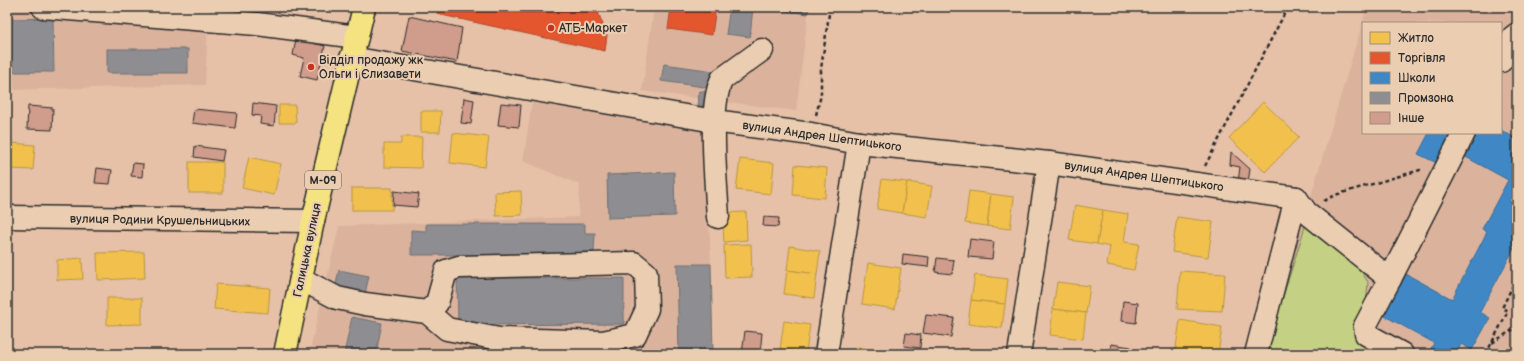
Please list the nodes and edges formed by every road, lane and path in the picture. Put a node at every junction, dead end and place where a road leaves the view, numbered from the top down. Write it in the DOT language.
graph roads {
  1 [pos="43,7"];
  2 [pos="364,7"];
  3 [pos="830,7"];
  4 [pos="1288,7"];
  5 [pos="1517,34"];
  6 [pos="357,36"];
  7 [pos="762,50"];
  8 [pos="351,58"];
  9 [pos="1502,59"];
  10 [pos="714,121"];
  11 [pos="811,134"];
  12 [pos="1463,134"];
  13 [pos="858,143"];
  14 [pos="1049,163"];
  15 [pos="1443,174"];
  16 [pos="1197,183"];
  17 [pos="1301,205"];
  18 [pos="7,217"];
  19 [pos="718,217"];
  20 [pos="313,221"];
  21 [pos="1517,277"];
  22 [pos="301,279"];
  23 [pos="1390,279"];
  24 [pos="427,312"];
  25 [pos="1517,328"];
  26 [pos="1491,344"];
  27 [pos="285,354"];
  28 [pos="826,354"];
  29 [pos="1019,354"];
  30 [pos="1256,354"];
  31 [pos="1402,354"];
  32 [pos="1486,354"];
  1 -- 6 [label="street"];
  2 -- 6 [label="main road, Галицька вулиця / М-09"];
  3 -- 11 [label="path"];
  4 -- 16 [label="path"];
  5 -- 9 [label="street"];
  6 -- 8 [label="main road, Галицька вулиця / М-09"];
  7 -- 10 [label="street"];
  8 -- 10 [label="street, вулиця Андрея Шептицького"];
  8 -- 20 [label="main road, Галицька вулиця / М-09"];
  10 -- 11 [label="street, вулиця Андрея Шептицького"];
  10 -- 19 [label="street"];
  11 -- 13 [label="street, вулиця Андрея Шептицького"];
  12 -- 15 [label="street"];
  13 -- 14 [label="street, вулиця Андрея Шептицького"];
  13 -- 28 [label="street"];
  14 -- 16 [label="street, вулиця Андрея Шептицького"];
  14 -- 29 [label="street"];
  15 -- 17 [label="path"];
  15 -- 23 [label="street"];
  16 -- 17 [label="street, вулиця Андрея Шептицького"];
  17 -- 23 [label="street"];
  17 -- 30 [label="street"];
  18 -- 20 [label="street, вулиця Родини Крушельницьких"];
  20 -- 22 [label="main road, Галицька вулиця / М-09"];
  21 -- 26 [label="path"];
  22 -- 24 [label="street"];
  22 -- 27 [label="main road, Галицька вулиця / М-09"];
  23 -- 31 [label="street"];
  24 -- 24 [label="street"];
  25 -- 26 [label="path"];
  26 -- 32 [label="path"];
}
